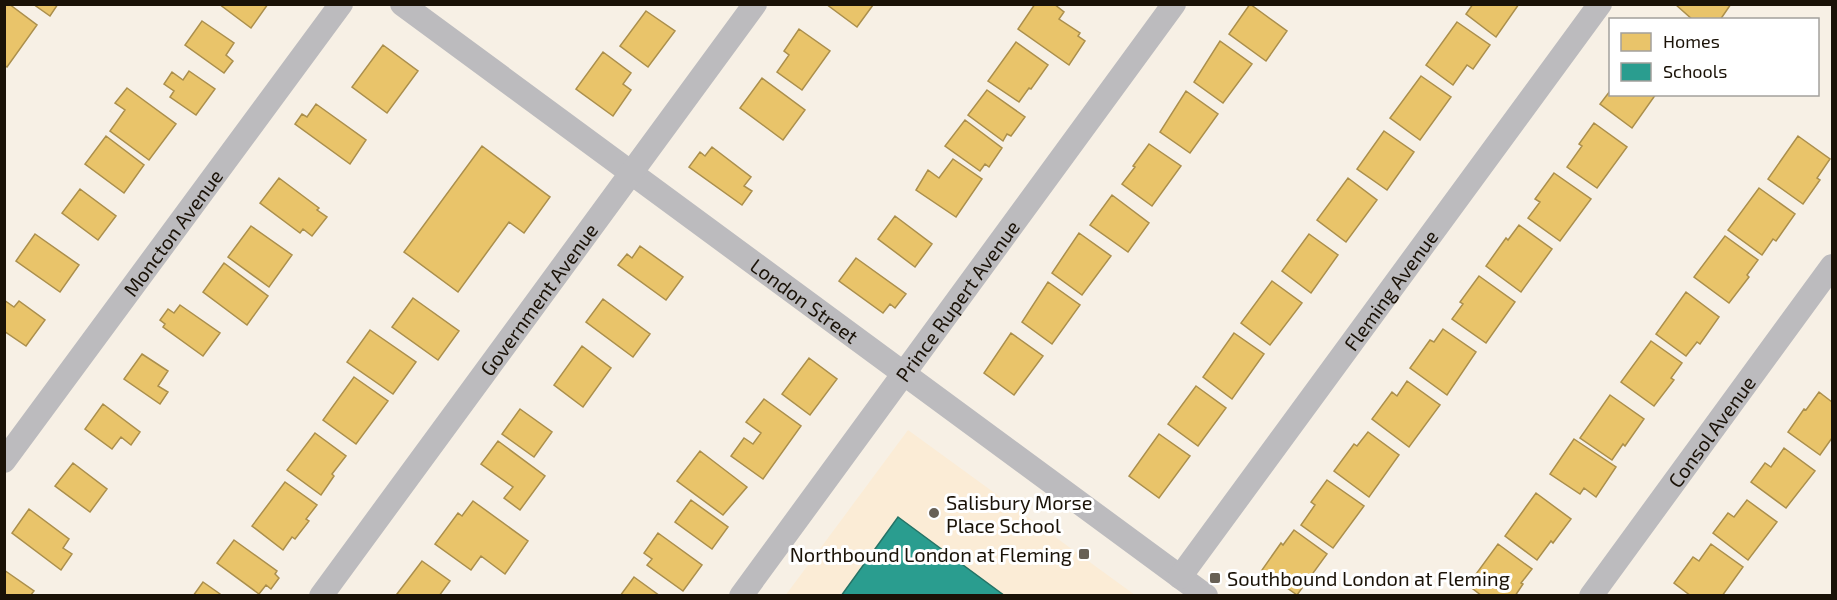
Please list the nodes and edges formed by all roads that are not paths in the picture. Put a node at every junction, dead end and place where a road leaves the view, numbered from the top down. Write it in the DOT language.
graph roads {
  1 [pos="341,4"];
  2 [pos="402,4"];
  3 [pos="754,4"];
  4 [pos="1174,4"];
  5 [pos="1600,4"];
  6 [pos="630,174"];
  7 [pos="1833,266"];
  8 [pos="904,373"];
  9 [pos="4,461"];
  10 [pos="1180,577"];
  11 [pos="321,596"];
  12 [pos="741,596"];
  13 [pos="1206,596"];
  14 [pos="1591,596"];
  1 -- 9 [label="street, Moncton Avenue"];
  2 -- 6 [label="street, London Street"];
  3 -- 6 [label="street, Government Avenue"];
  4 -- 8 [label="street, Prince Rupert Avenue"];
  5 -- 10 [label="street, Fleming Avenue"];
  6 -- 8 [label="street, London Street"];
  6 -- 11 [label="street, Government Avenue"];
  7 -- 14 [label="street, Consol Avenue"];
  8 -- 10 [label="street, London Street"];
  8 -- 12 [label="street, Prince Rupert Avenue"];
  10 -- 13 [label="street, London Street"];
}
